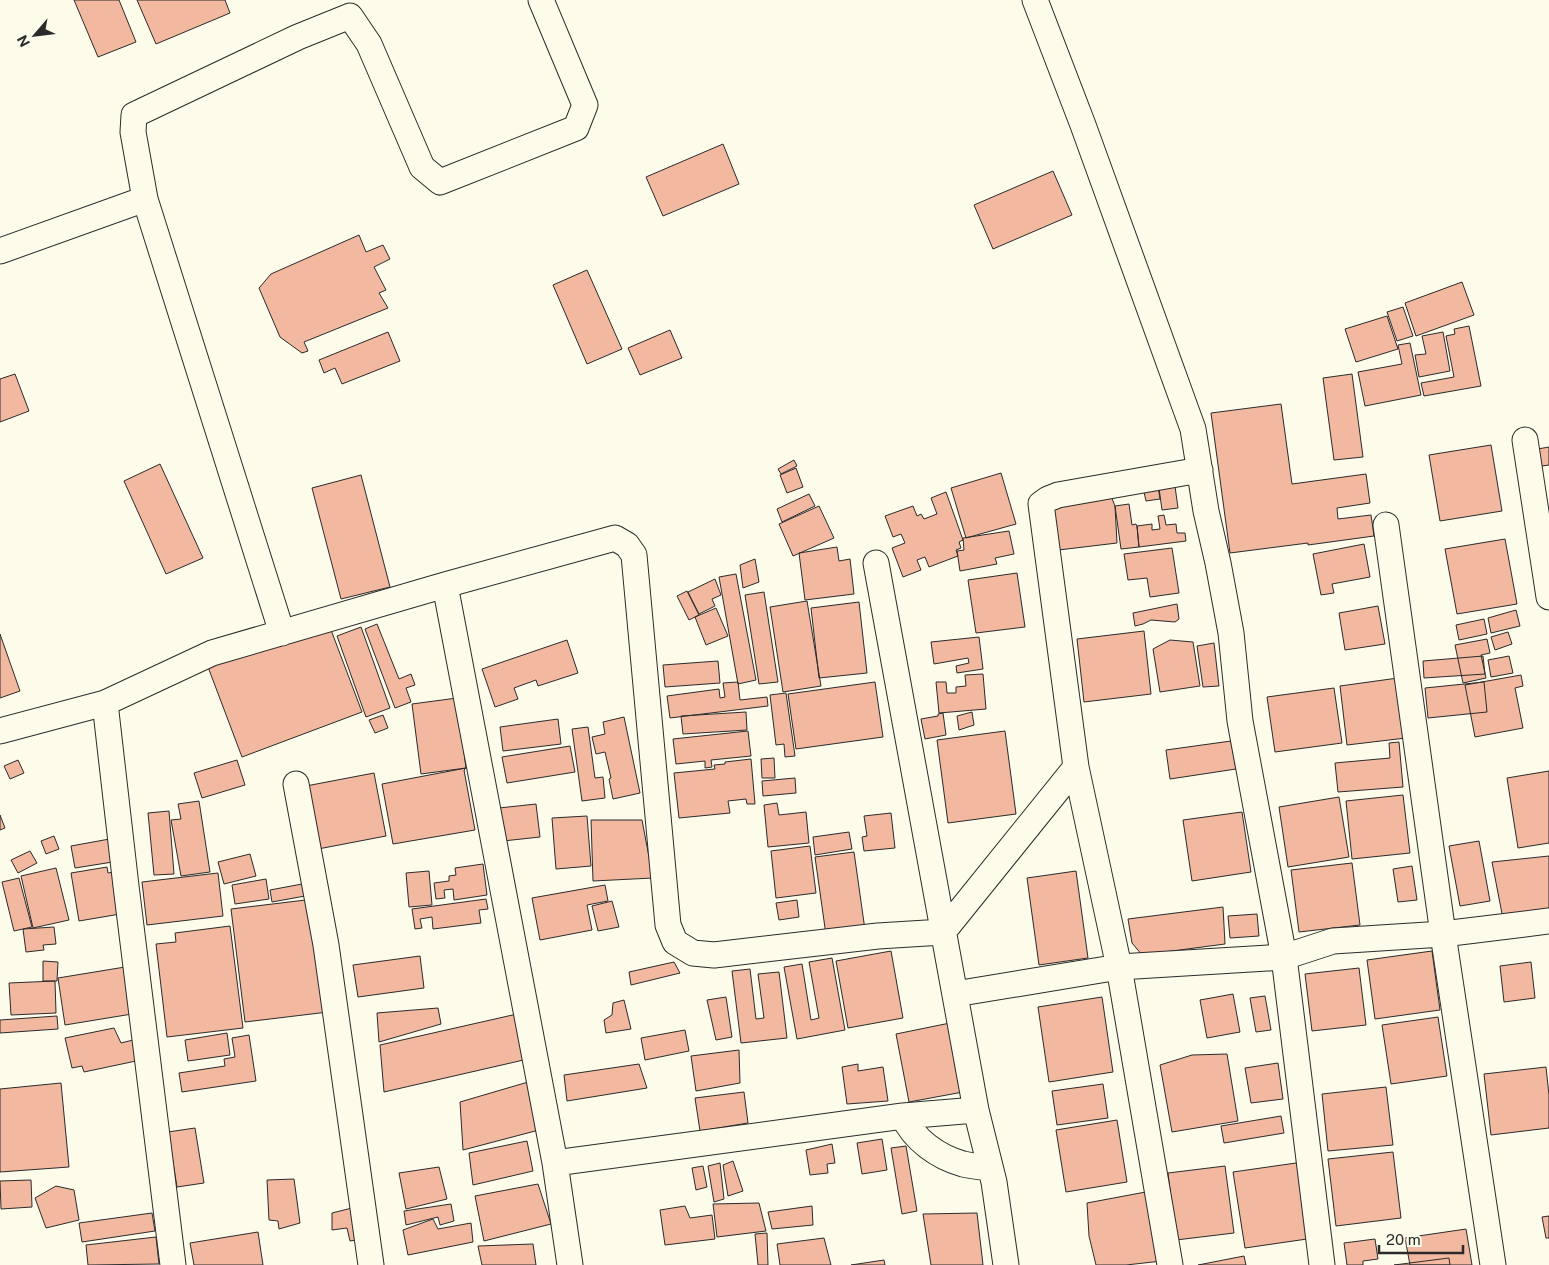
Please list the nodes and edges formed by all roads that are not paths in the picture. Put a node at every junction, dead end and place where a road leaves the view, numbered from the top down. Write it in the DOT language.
graph roads {
  1 [pos="541,0"];
  2 [pos="1035,0"];
  3 [pos="145,199"];
  4 [pos="0,252"];
  5 [pos="1525,440"];
  6 [pos="1200,470"];
  7 [pos="1386,525"];
  8 [pos="876,563"];
  9 [pos="445,585"];
  10 [pos="1549,597"];
  11 [pos="282,633"];
  12 [pos="105,703"];
  13 [pos="0,731"];
  14 [pos="1076,767"];
  15 [pos="296,784"];
  16 [pos="1549,921"];
  17 [pos="943,932"];
  18 [pos="1443,934"];
  19 [pos="1284,958"];
  20 [pos="1120,966"];
  21 [pos="955,994"];
  22 [pos="976,1110"];
  23 [pos="903,1116"];
  24 [pos="555,1163"];
  25 [pos="990,1168"];
  26 [pos="173,1265"];
  27 [pos="371,1265"];
  28 [pos="570,1265"];
  29 [pos="1006,1265"];
  30 [pos="1170,1265"];
  31 [pos="1322,1265"];
  32 [pos="1493,1265"];
  1 -- 3 [label="street"];
  2 -- 6 [label="street"];
  3 -- 4 [label="street"];
  3 -- 11 [label="street"];
  5 -- 10 [label="street"];
  6 -- 14 [label="street"];
  6 -- 19 [label="street"];
  7 -- 18 [label="street"];
  8 -- 17 [label="street"];
  9 -- 11 [label="street"];
  9 -- 17 [label="street"];
  9 -- 24 [label="street"];
  11 -- 12 [label="street"];
  12 -- 13 [label="street"];
  12 -- 26 [label="street"];
  14 -- 17 [label="street"];
  14 -- 20 [label="street"];
  15 -- 27 [label="street"];
  16 -- 18 [label="street"];
  17 -- 21 [label="street"];
  18 -- 19 [label="street"];
  18 -- 32 [label="street"];
  19 -- 20 [label="street"];
  19 -- 31 [label="street"];
  20 -- 21 [label="street"];
  20 -- 30 [label="street"];
  21 -- 22 [label="street"];
  22 -- 23 [label="street"];
  22 -- 25 [label="street"];
  23 -- 24 [label="street"];
  23 -- 25 [label="street"];
  24 -- 28 [label="street"];
  25 -- 29 [label="street"];
}
